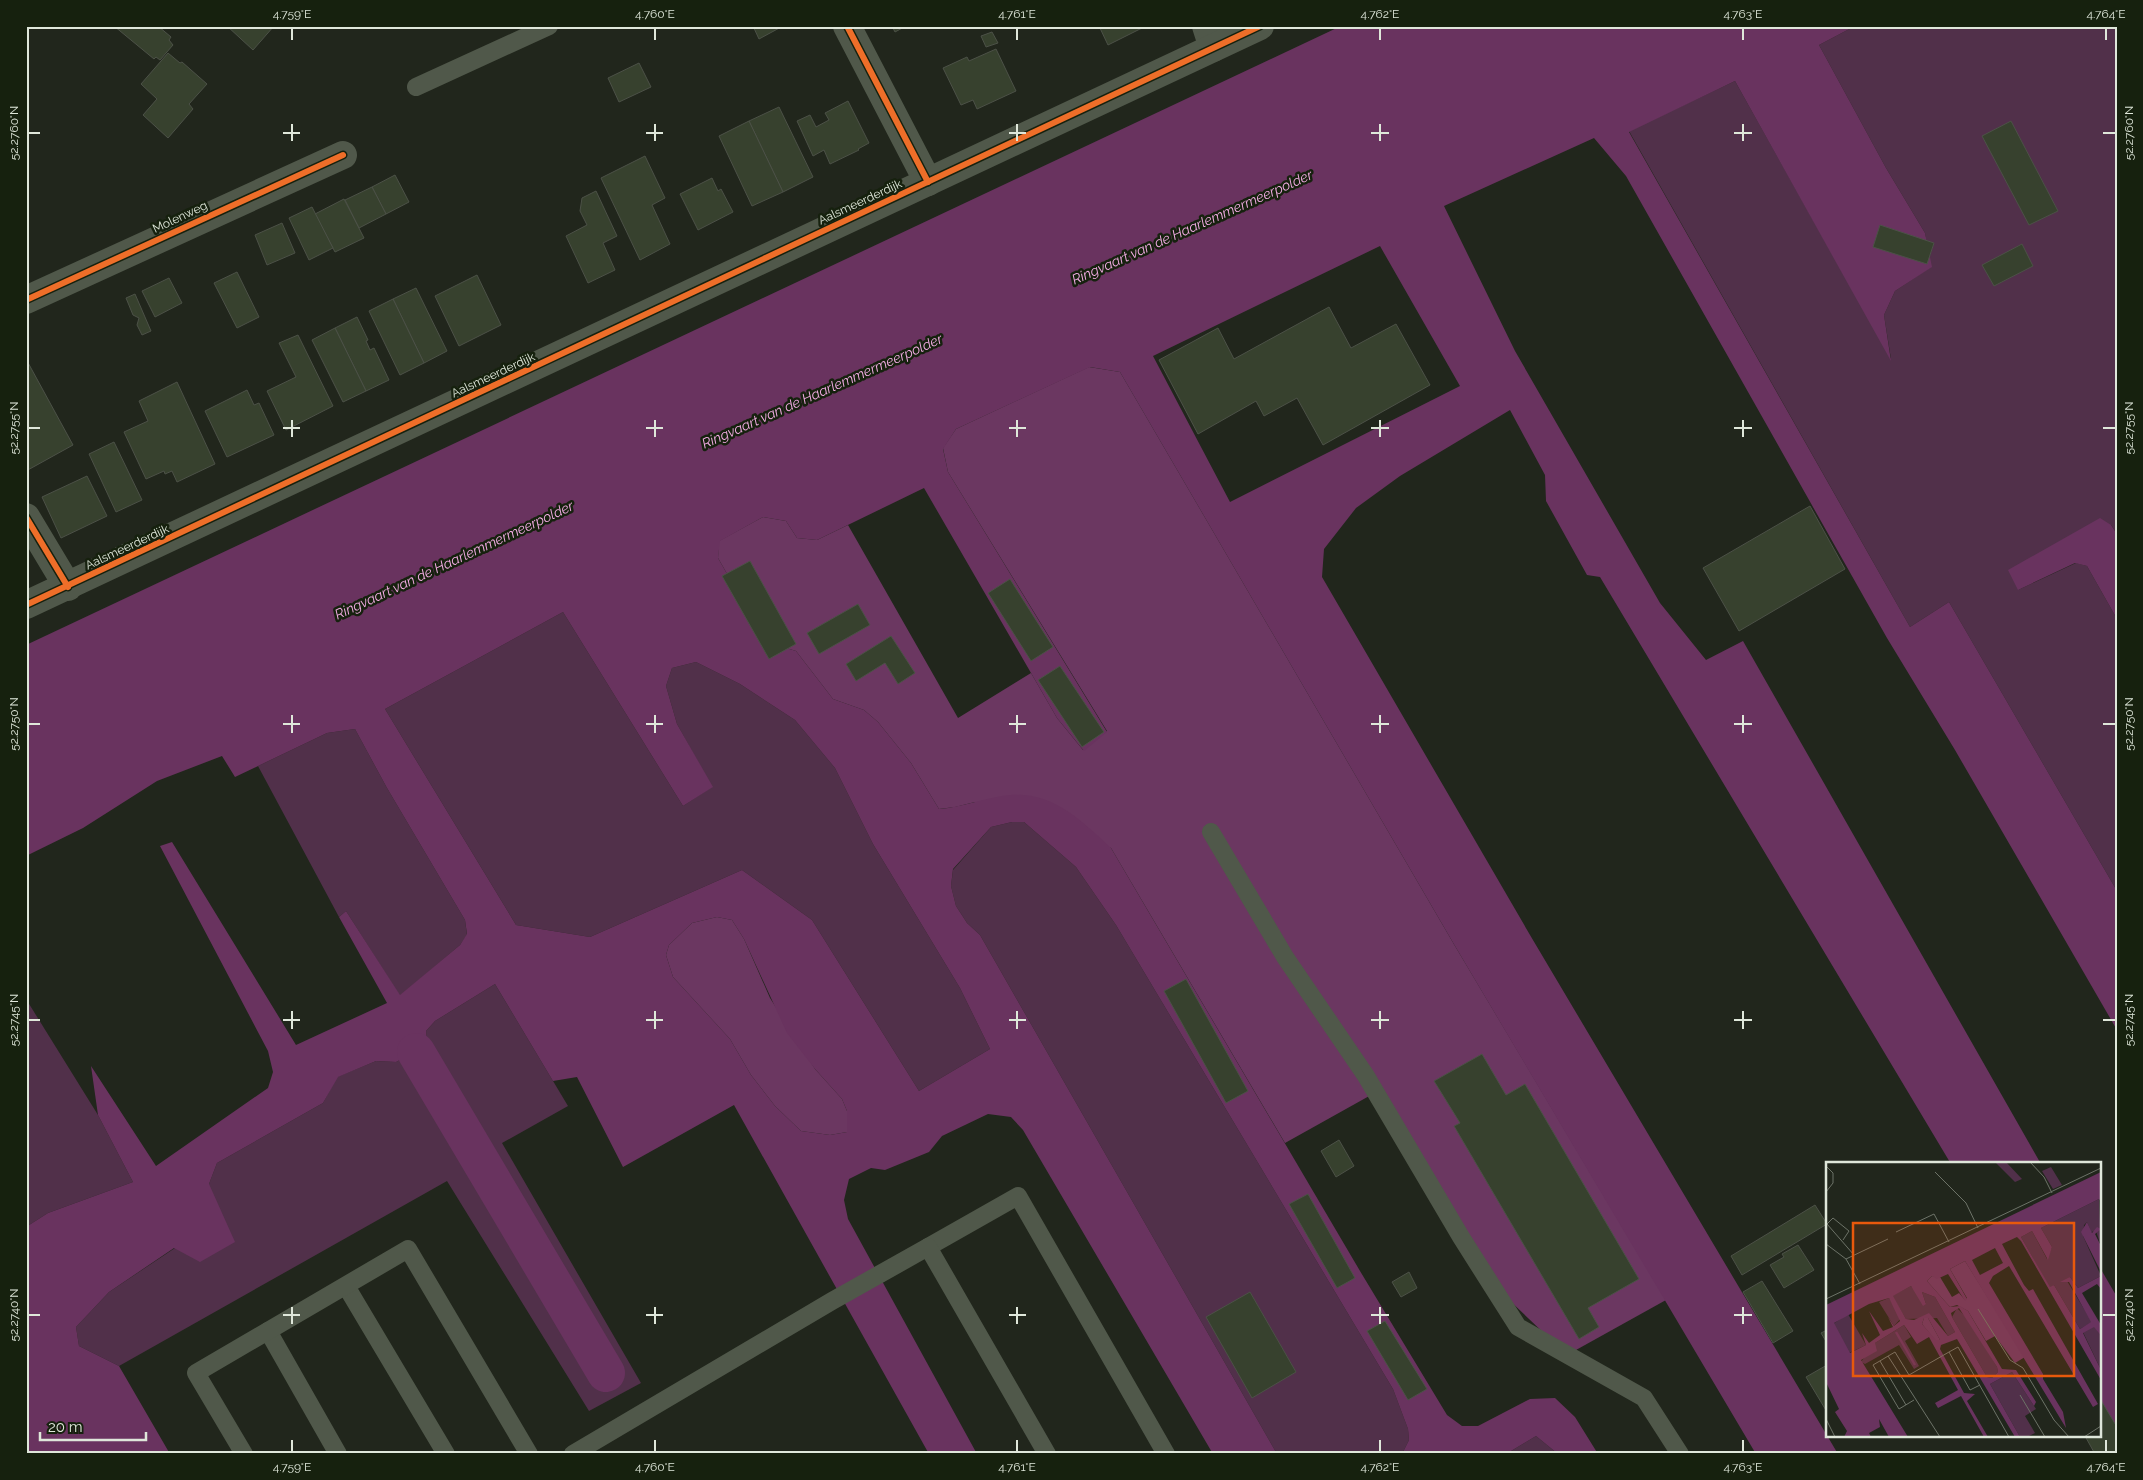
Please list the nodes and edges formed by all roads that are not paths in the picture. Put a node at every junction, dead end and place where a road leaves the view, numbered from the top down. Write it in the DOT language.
graph roads {
  1 [pos="548,26"];
  2 [pos="847,26"];
  3 [pos="1260,26"];
  4 [pos="1209,37"];
  5 [pos="416,86"];
  6 [pos="343,154"];
  7 [pos="928,182"];
  8 [pos="26,300"];
  9 [pos="26,517"];
  10 [pos="68,587"];
  11 [pos="26,605"];
  12 [pos="1211,832"];
  13 [pos="928,1247"];
  14 [pos="346,1286"];
  15 [pos="268,1332"];
  16 [pos="244,1454"];
  17 [pos="338,1454"];
  18 [pos="446,1454"];
  19 [pos="529,1454"];
  20 [pos="573,1454"];
  21 [pos="1047,1454"];
  22 [pos="1166,1454"];
  23 [pos="1680,1454"];
  1 -- 5 [label="lane"];
  2 -- 7 [label="street"];
  3 -- 4 [label="street, Aalsmeerderdijk"];
  4 -- 7 [label="street, Aalsmeerderdijk"];
  6 -- 8 [label="street, Molenweg"];
  7 -- 10 [label="street, Aalsmeerderdijk"];
  9 -- 10 [label="street"];
  10 -- 11 [label="street, Aalsmeerderdijk"];
  12 -- 23 [label="lane"];
  13 -- 20 [label="lane"];
  13 -- 21 [label="lane"];
  13 -- 22 [label="lane"];
  14 -- 15 [label="lane"];
  14 -- 18 [label="lane"];
  14 -- 19 [label="lane"];
  15 -- 16 [label="lane"];
  15 -- 17 [label="lane"];
}
